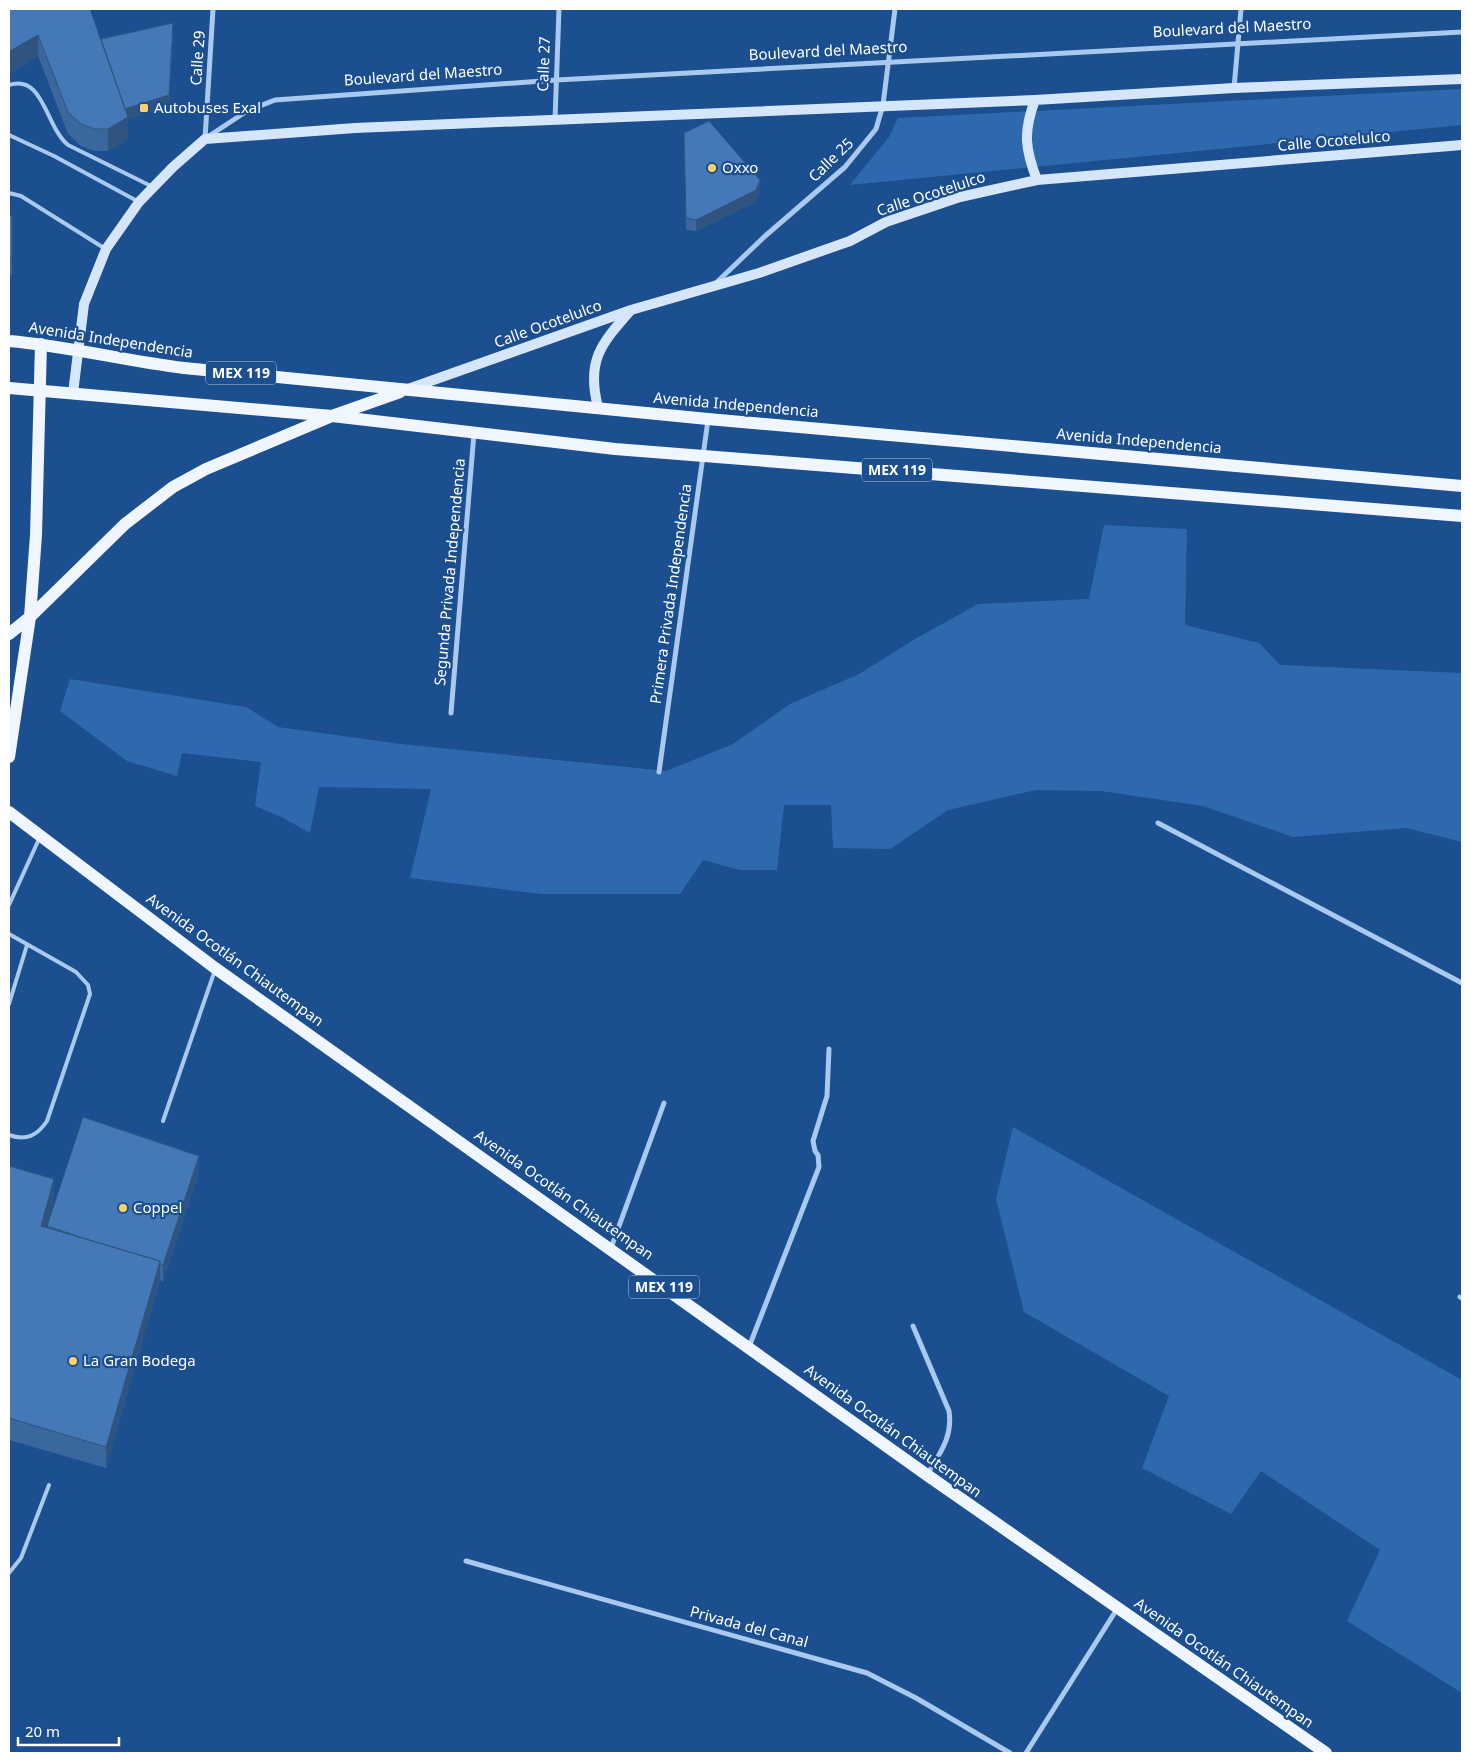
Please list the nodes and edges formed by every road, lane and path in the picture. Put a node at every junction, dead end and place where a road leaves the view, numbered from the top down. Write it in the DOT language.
graph roads {
  1 [pos="213,9"];
  2 [pos="560,9"];
  3 [pos="894,9"];
  4 [pos="1241,9"];
  5 [pos="1462,32"];
  6 [pos="1238,43"];
  7 [pos="889,62"];
  8 [pos="1462,79"];
  9 [pos="556,80"];
  10 [pos="9,85"];
  11 [pos="1234,88"];
  12 [pos="1035,100"];
  13 [pos="884,105"];
  14 [pos="555,120"];
  15 [pos="9,135"];
  16 [pos="205,139"];
  17 [pos="1462,145"];
  18 [pos="1037,180"];
  19 [pos="153,187"];
  20 [pos="9,193"];
  21 [pos="139,202"];
  22 [pos="106,249"];
  23 [pos="710,288"];
  24 [pos="631,310"];
  25 [pos="9,342"];
  26 [pos="41,344"];
  27 [pos="77,351"];
  28 [pos="9,388"];
  29 [pos="39,390"];
  30 [pos="405,390"];
  31 [pos="73,393"];
  32 [pos="598,407"];
  33 [pos="332,416"];
  34 [pos="708,419"];
  35 [pos="474,433"];
  36 [pos="703,454"];
  37 [pos="1462,486"];
  38 [pos="1462,516"];
  39 [pos="30,617"];
  40 [pos="9,634"];
  41 [pos="451,712"];
  42 [pos="9,757"];
  43 [pos="659,772"];
  44 [pos="9,812"];
  45 [pos="1158,823"];
  46 [pos="41,836"];
  47 [pos="9,905"];
  48 [pos="9,934"];
  49 [pos="28,945"];
  50 [pos="215,968"];
  51 [pos="1462,983"];
  52 [pos="9,1004"];
  53 [pos="829,1049"];
  54 [pos="664,1102"];
  55 [pos="163,1121"];
  56 [pos="9,1135"];
  57 [pos="611,1249"];
  58 [pos="913,1326"];
  59 [pos="749,1347"];
  60 [pos="927,1475"];
  61 [pos="49,1484"];
  62 [pos="466,1561"];
  63 [pos="9,1573"];
  64 [pos="1117,1609"];
  65 [pos="1010,1753"];
  66 [pos="1026,1753"];
  67 [pos="1326,1753"];
  1 -- 16 [label="street, Calle 29"];
  2 -- 9 [label="street, Calle 27"];
  3 -- 7 [label="street, Calle 25"];
  4 -- 6 [label="street"];
  5 -- 6 [label="street, Boulevard del Maestro"];
  6 -- 7 [label="street, Boulevard del Maestro"];
  6 -- 11 [label="street"];
  7 -- 9 [label="street, Boulevard del Maestro"];
  7 -- 13 [label="street, Calle 25"];
  8 -- 11 [label="main road"];
  9 -- 14 [label="street, Calle 27"];
  9 -- 16 [label="street, Boulevard del Maestro"];
  10 -- 19 [label="lane"];
  11 -- 12 [label="main road"];
  12 -- 13 [label="main road"];
  12 -- 18 [label="main road"];
  13 -- 14 [label="main road"];
  13 -- 23 [label="street, Calle 25"];
  14 -- 16 [label="main road"];
  15 -- 21 [label="lane"];
  16 -- 19 [label="main road, Boulevard del Maestro"];
  17 -- 18 [label="main road, Calle Ocotelulco"];
  18 -- 23 [label="main road, Calle Ocotelulco"];
  19 -- 21 [label="main road, Boulevard del Maestro"];
  20 -- 22 [label="lane"];
  21 -- 22 [label="main road, Boulevard del Maestro"];
  22 -- 27 [label="main road, Boulevard del Maestro"];
  23 -- 24 [label="main road, Calle Ocotelulco"];
  24 -- 30 [label="main road, Calle Ocotelulco"];
  24 -- 32 [label="main road"];
  25 -- 26 [label="main road, Avenida Independencia / MEX 119"];
  26 -- 27 [label="main road, Avenida Independencia / MEX 119"];
  26 -- 29 [label="main road"];
  27 -- 30 [label="main road, Avenida Independencia / MEX 119"];
  27 -- 31 [label="main road, Boulevard del Maestro"];
  28 -- 29 [label="main road, MEX 119"];
  29 -- 31 [label="main road, MEX 119"];
  29 -- 39 [label="main road"];
  30 -- 32 [label="main road, Avenida Independencia / MEX 119"];
  30 -- 33 [label="main road"];
  31 -- 33 [label="main road, MEX 119"];
  32 -- 34 [label="main road, Avenida Independencia / MEX 119"];
  33 -- 35 [label="main road, MEX 119"];
  33 -- 39 [label="main road"];
  34 -- 36 [label="street, Primera Privada Independencia"];
  34 -- 37 [label="main road, Avenida Independencia / MEX 119"];
  35 -- 36 [label="main road, MEX 119"];
  35 -- 41 [label="street, Segunda Privada Independencia"];
  36 -- 38 [label="main road, MEX 119"];
  36 -- 43 [label="street, Primera Privada Independencia"];
  39 -- 40 [label="main road"];
  39 -- 42 [label="main road"];
  44 -- 46 [label="main road, Avenida Ocotlán Chiautempan / MEX 119"];
  45 -- 51 [label="street"];
  46 -- 47 [label="lane"];
  46 -- 50 [label="main road, Avenida Ocotlán Chiautempan / MEX 119"];
  48 -- 49 [label="lane"];
  49 -- 52 [label="lane"];
  49 -- 56 [label="lane"];
  50 -- 55 [label="lane"];
  50 -- 57 [label="main road, Avenida Ocotlán Chiautempan / MEX 119"];
  53 -- 59 [label="street"];
  54 -- 57 [label="street"];
  57 -- 59 [label="main road, Avenida Ocotlán Chiautempan / MEX 119"];
  58 -- 60 [label="street"];
  59 -- 60 [label="main road, Avenida Ocotlán Chiautempan / MEX 119"];
  60 -- 64 [label="main road, Avenida Ocotlán Chiautempan / MEX 119"];
  61 -- 63 [label="lane"];
  62 -- 65 [label="street, Privada del Canal"];
  64 -- 66 [label="street"];
  64 -- 67 [label="main road, Avenida Ocotlán Chiautempan / MEX 119"];
}
